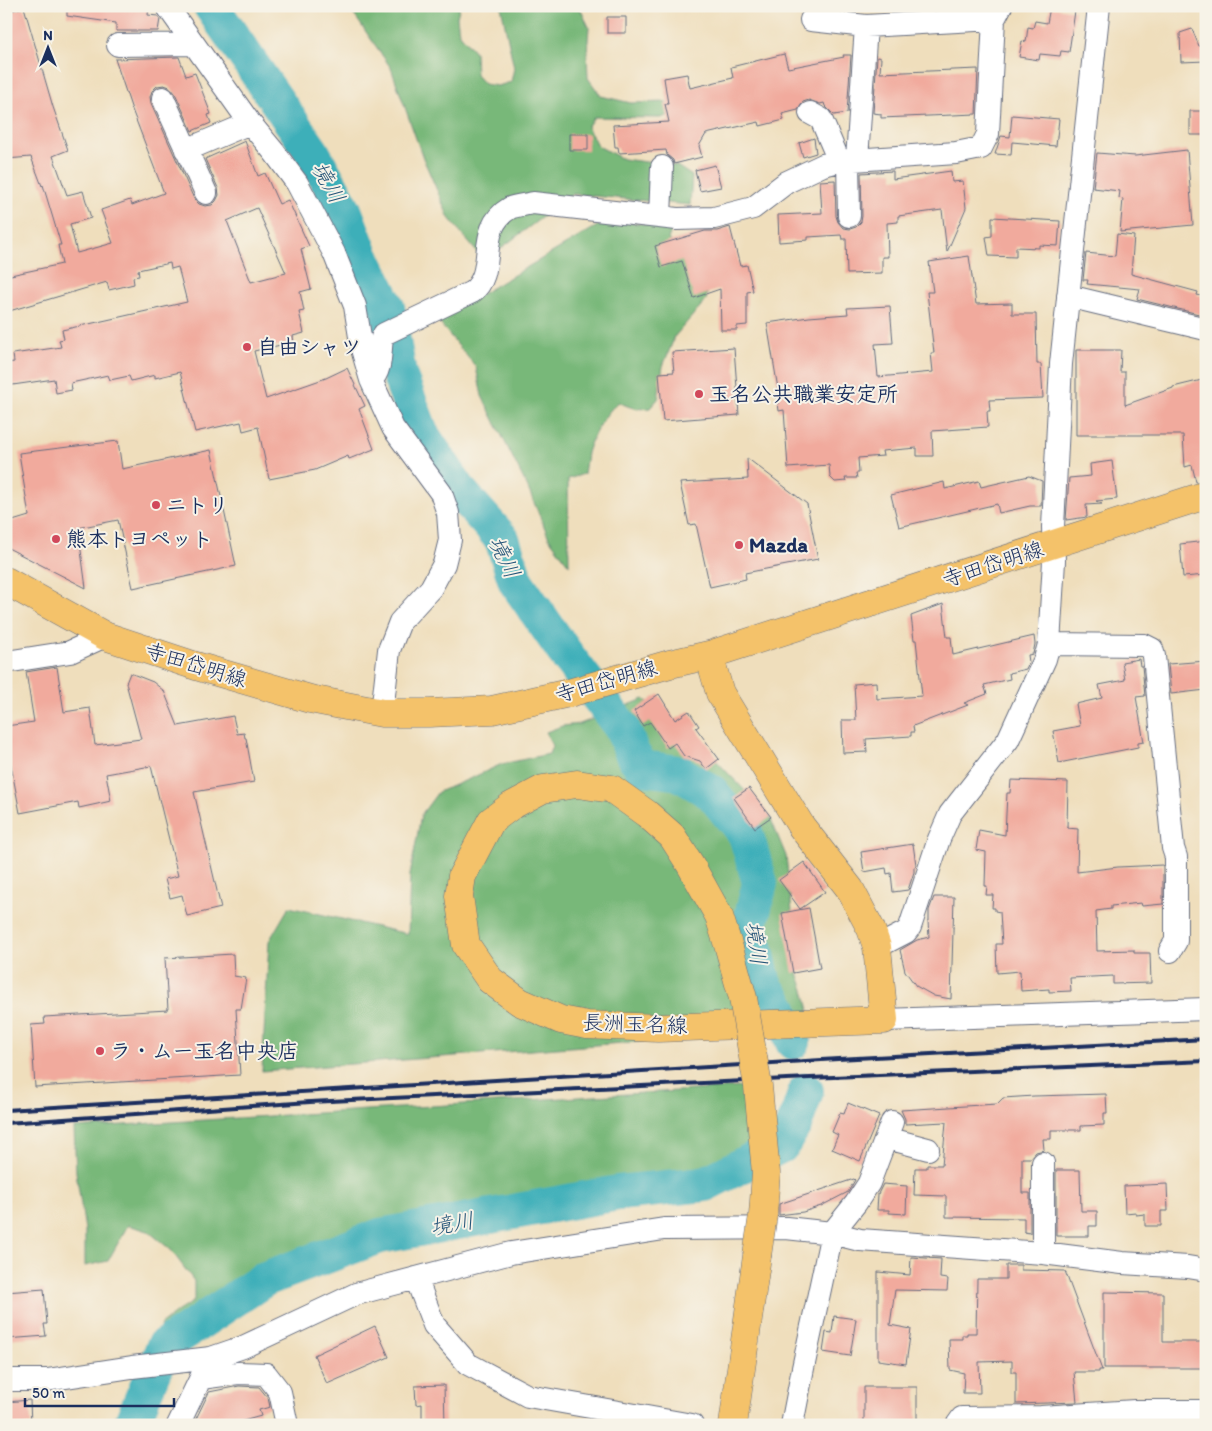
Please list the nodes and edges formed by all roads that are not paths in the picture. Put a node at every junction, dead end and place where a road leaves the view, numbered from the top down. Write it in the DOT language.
graph roads {
  1 [pos="167,6"];
  2 [pos="1099,6"];
  3 [pos="997,12"];
  4 [pos="812,20"];
  5 [pos="866,26"];
  6 [pos="192,44"];
  7 [pos="118,45"];
  8 [pos="163,98"];
  9 [pos="810,112"];
  10 [pos="250,124"];
  11 [pos="186,150"];
  12 [pos="848,160"];
  13 [pos="662,167"];
  14 [pos="206,193"];
  15 [pos="848,216"];
  16 [pos="660,217"];
  17 [pos="1068,296"];
  18 [pos="1206,329"];
  19 [pos="371,380"];
  20 [pos="1206,495"];
  21 [pos="1053,545"];
  22 [pos="6,581"];
  23 [pos="106,636"];
  24 [pos="1049,644"];
  25 [pos="709,655"];
  26 [pos="6,662"];
  27 [pos="382,713"];
  28 [pos="877,947"];
  29 [pos="1170,951"];
  30 [pos="1206,1009"];
  31 [pos="884,1020"];
  32 [pos="928,1149"];
  33 [pos="1043,1163"];
  34 [pos="832,1233"];
  35 [pos="1043,1254"];
  36 [pos="1206,1270"];
  37 [pos="416,1278"];
  38 [pos="202,1365"];
  39 [pos="6,1380"];
  40 [pos="1206,1411"];
  41 [pos="178,1425"];
  42 [pos="287,1425"];
  43 [pos="692,1425"];
  44 [pos="733,1425"];
  45 [pos="792,1425"];
  46 [pos="957,1425"];
  1 -- 6 [label="street"];
  2 -- 17 [label="street"];
  3 -- 5 [label="street"];
  3 -- 12 [label="street"];
  4 -- 5 [label="street"];
  5 -- 12 [label="street"];
  6 -- 7 [label="street"];
  6 -- 10 [label="street"];
  8 -- 11 [label="street"];
  9 -- 12 [label="street"];
  10 -- 11 [label="street"];
  10 -- 19 [label="street"];
  11 -- 14 [label="street"];
  12 -- 15 [label="street"];
  12 -- 16 [label="street"];
  13 -- 16 [label="street"];
  16 -- 19 [label="street"];
  17 -- 18 [label="street"];
  17 -- 21 [label="street"];
  19 -- 27 [label="street"];
  20 -- 21 [label="main road, 寺田岱明線"];
  21 -- 24 [label="street"];
  21 -- 25 [label="main road, 寺田岱明線"];
  22 -- 23 [label="main road, 寺田岱明線"];
  23 -- 26 [label="street"];
  23 -- 27 [label="main road, 寺田岱明線"];
  24 -- 28 [label="street"];
  24 -- 29 [label="street"];
  25 -- 27 [label="main road, 寺田岱明線"];
  25 -- 28 [label="main road"];
  28 -- 31 [label="main road"];
  30 -- 31 [label="street"];
  31 -- 44 [label="main road, 長洲玉名線, bridge"];
  32 -- 34 [label="street"];
  33 -- 35 [label="street"];
  34 -- 35 [label="street"];
  34 -- 37 [label="street"];
  34 -- 45 [label="street"];
  35 -- 36 [label="street"];
  37 -- 38 [label="street"];
  37 -- 43 [label="street"];
  38 -- 39 [label="street"];
  38 -- 41 [label="street"];
  38 -- 42 [label="street"];
  40 -- 46 [label="street"];
}
